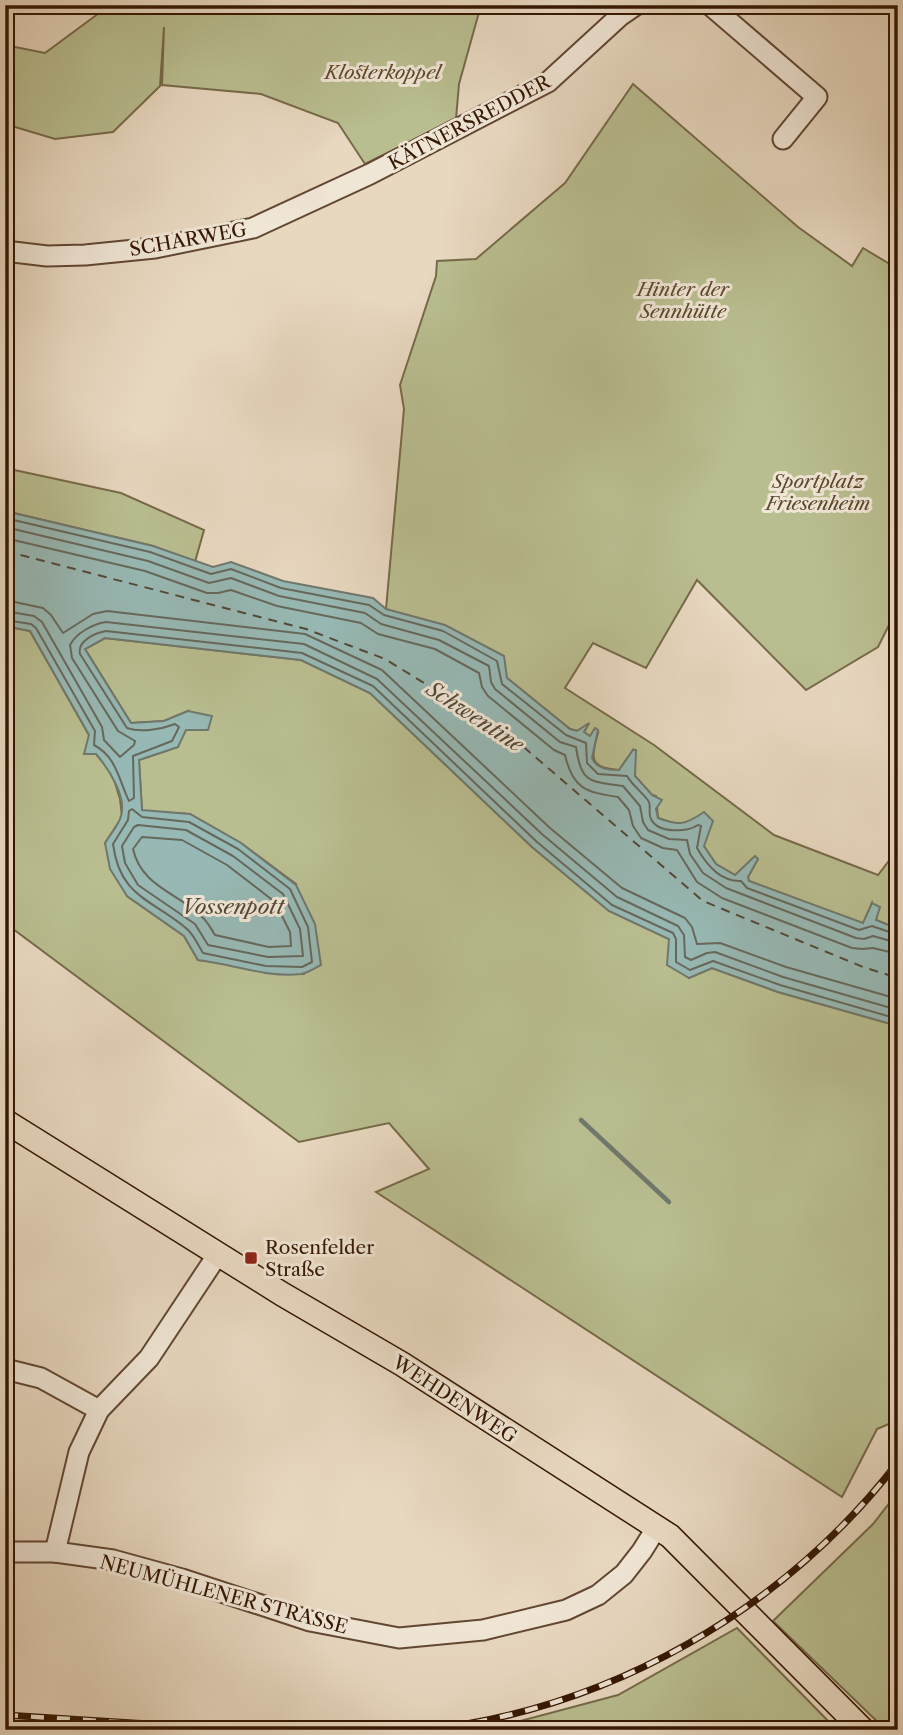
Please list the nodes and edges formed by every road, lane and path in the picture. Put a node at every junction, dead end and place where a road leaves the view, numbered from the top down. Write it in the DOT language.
graph roads {
  1 [pos="636,5"];
  2 [pos="710,5"];
  3 [pos="783,139"];
  4 [pos="361,177"];
  5 [pos="5,251"];
  6 [pos="5,1121"];
  7 [pos="218,1254"];
  8 [pos="5,1369"];
  9 [pos="99,1410"];
  10 [pos="657,1527"];
  11 [pos="5,1552"];
  12 [pos="55,1552"];
  13 [pos="863,1730"];
  1 -- 4 [label="street, KÄTNERSREDDER"];
  2 -- 3 [label="street"];
  4 -- 5 [label="street, SCHARWEG"];
  6 -- 7 [label="main road, WEHDENWEG"];
  7 -- 9 [label="street"];
  7 -- 10 [label="main road, WEHDENWEG"];
  8 -- 9 [label="street"];
  9 -- 12 [label="street"];
  10 -- 12 [label="street, NEUMÜHLENER STRASSE"];
  10 -- 13 [label="main road, WEHDENWEG"];
  11 -- 12 [label="street, NEUMÜHLENER STRASSE"];
}
